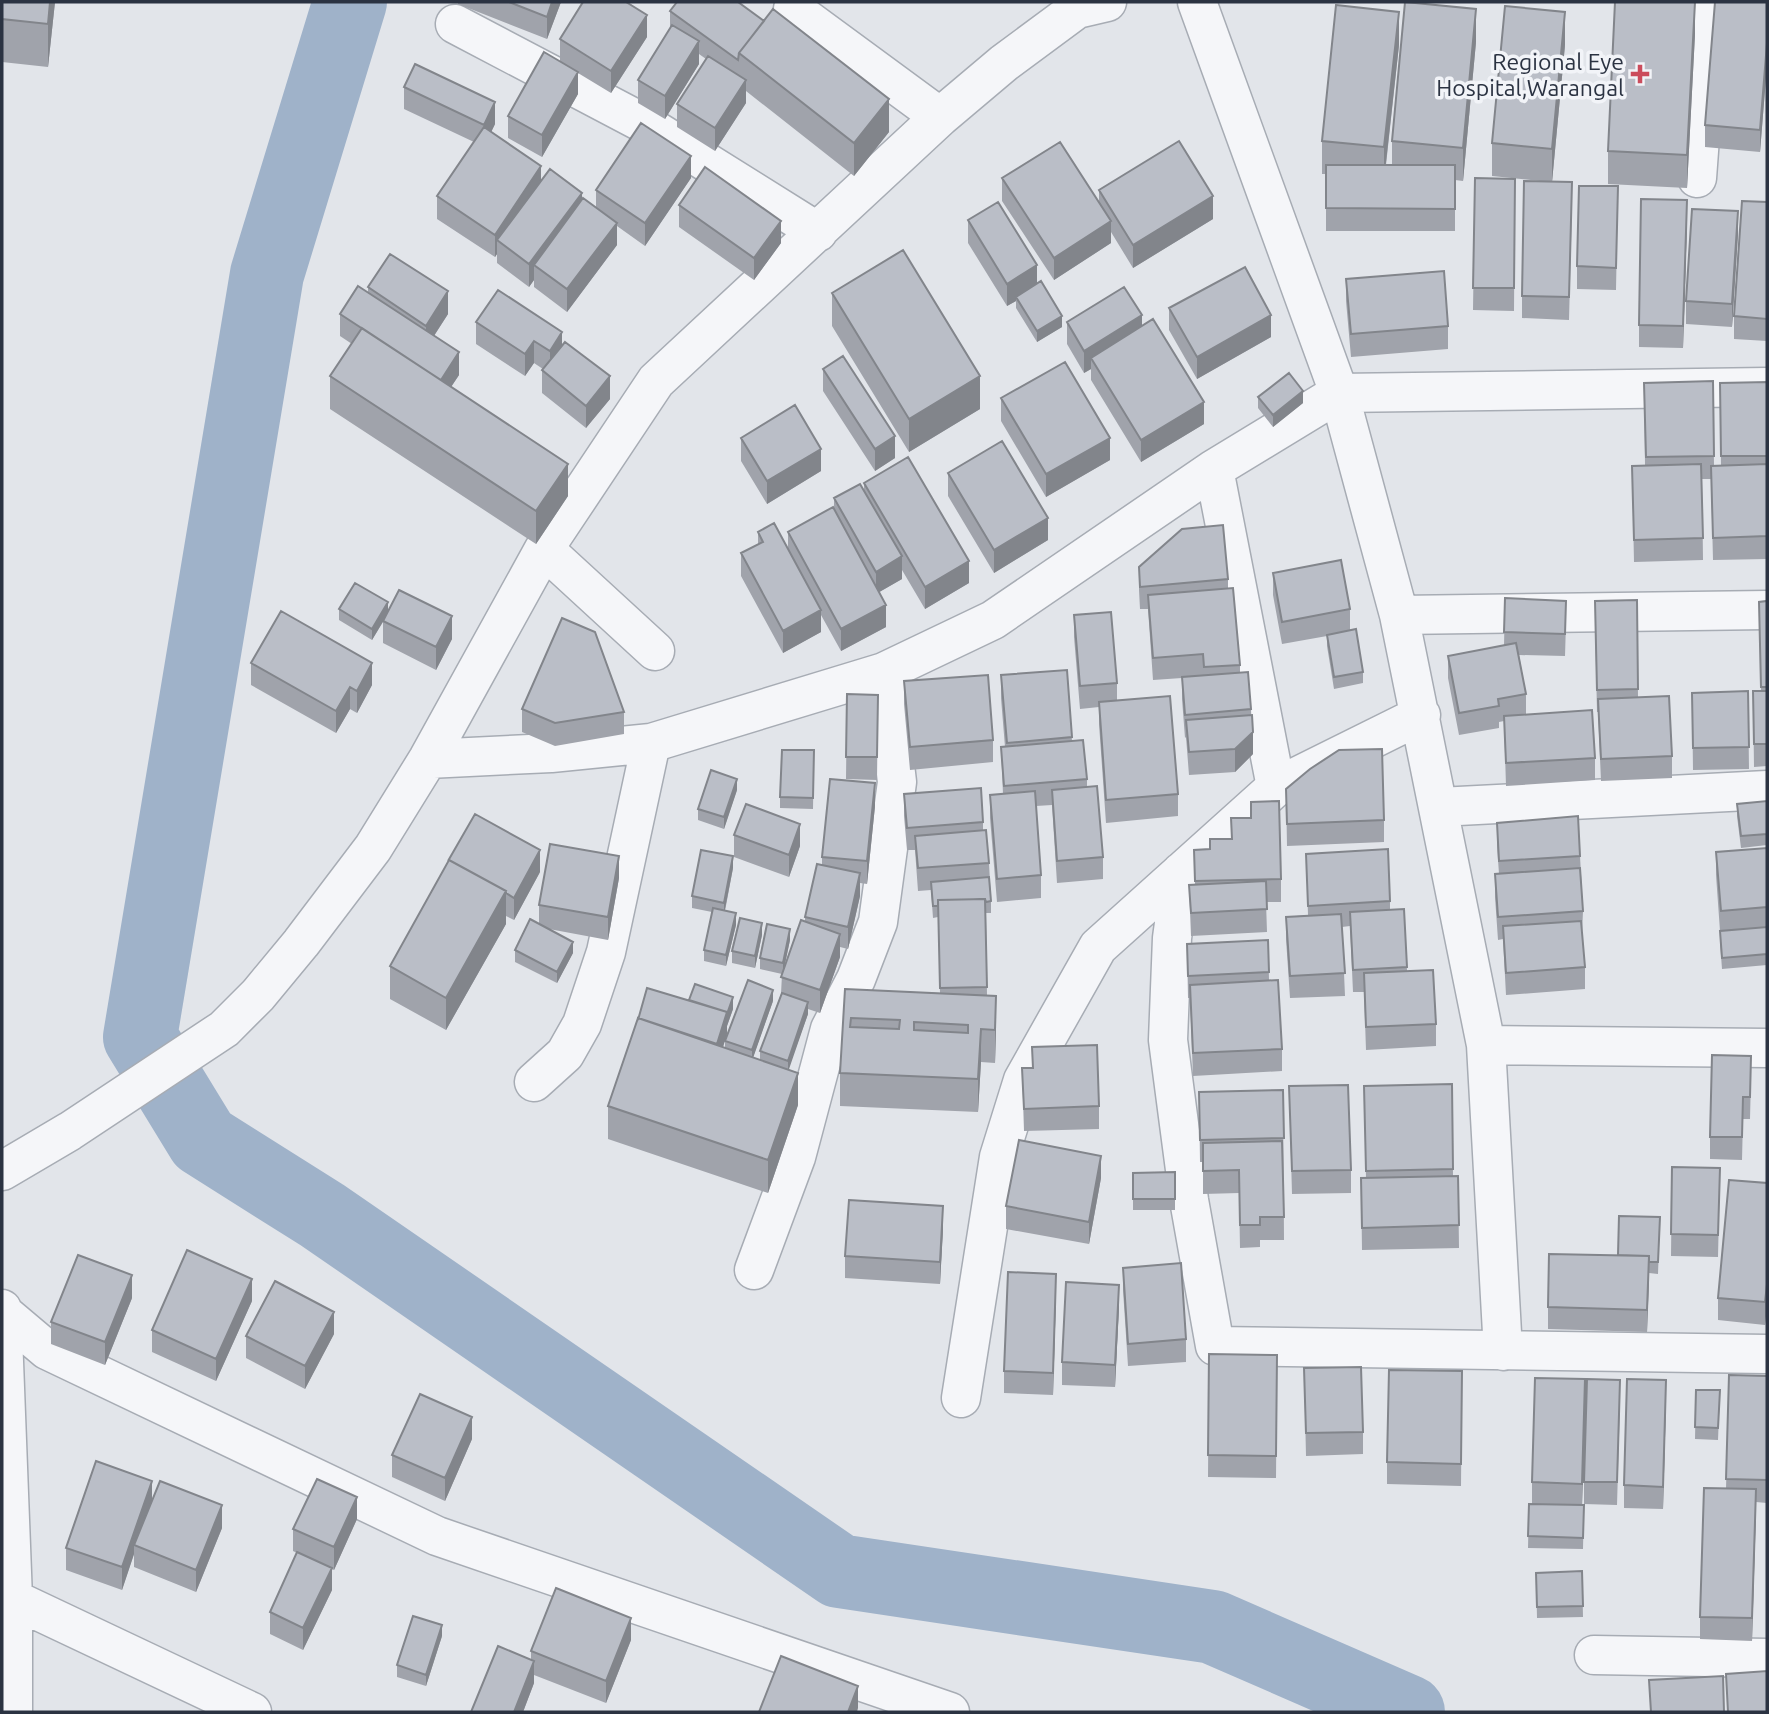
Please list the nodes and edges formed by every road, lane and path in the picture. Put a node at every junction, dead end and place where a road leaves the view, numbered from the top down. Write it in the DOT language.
graph roads {
  1 [pos="1107,2"];
  2 [pos="1197,2"];
  3 [pos="1710,2"];
  4 [pos="793,9"];
  5 [pos="455,24"];
  6 [pos="940,117"];
  7 [pos="1698,178"];
  8 [pos="818,232"];
  9 [pos="1767,387"];
  10 [pos="1339,393"];
  11 [pos="1214,469"];
  12 [pos="544,549"];
  13 [pos="1767,610"];
  14 [pos="1399,615"];
  15 [pos="655,651"];
  16 [pos="884,672"];
  17 [pos="1421,715"];
  18 [pos="651,743"];
  19 [pos="428,759"];
  20 [pos="1276,787"];
  21 [pos="1767,790"];
  22 [pos="1439,807"];
  23 [pos="1181,872"];
  24 [pos="1486,1045"];
  25 [pos="1767,1048"];
  26 [pos="534,1083"];
  27 [pos="2,1171"];
  28 [pos="754,1270"];
  29 [pos="2,1311"];
  30 [pos="1503,1351"];
  31 [pos="1767,1354"];
  32 [pos="3,1385"];
  33 [pos="961,1398"];
  34 [pos="13,1599"];
  35 [pos="1594,1655"];
  36 [pos="1767,1658"];
  37 [pos="13,1712"];
  38 [pos="252,1712"];
  39 [pos="950,1712"];
  1 -- 6 [label="street"];
  2 -- 10 [label="street"];
  3 -- 7 [label="street"];
  4 -- 6 [label="street"];
  5 -- 8 [label="street"];
  6 -- 8 [label="street"];
  8 -- 12 [label="street"];
  9 -- 10 [label="street"];
  10 -- 11 [label="street"];
  10 -- 14 [label="street"];
  11 -- 16 [label="street"];
  11 -- 20 [label="street"];
  12 -- 15 [label="street"];
  12 -- 19 [label="street"];
  13 -- 14 [label="street"];
  14 -- 17 [label="street"];
  16 -- 18 [label="street"];
  16 -- 28 [label="street"];
  17 -- 20 [label="street"];
  17 -- 22 [label="street"];
  18 -- 19 [label="street"];
  18 -- 26 [label="street"];
  19 -- 27 [label="street"];
  20 -- 23 [label="street"];
  21 -- 22 [label="street"];
  22 -- 24 [label="street"];
  23 -- 30 [label="street"];
  23 -- 33 [label="street"];
  24 -- 25 [label="street"];
  24 -- 30 [label="street"];
  29 -- 32 [label="street"];
  29 -- 39 [label="street"];
  30 -- 31 [label="street"];
  32 -- 34 [label="street"];
  34 -- 37 [label="street"];
  34 -- 38 [label="street"];
  35 -- 36 [label="street"];
}
